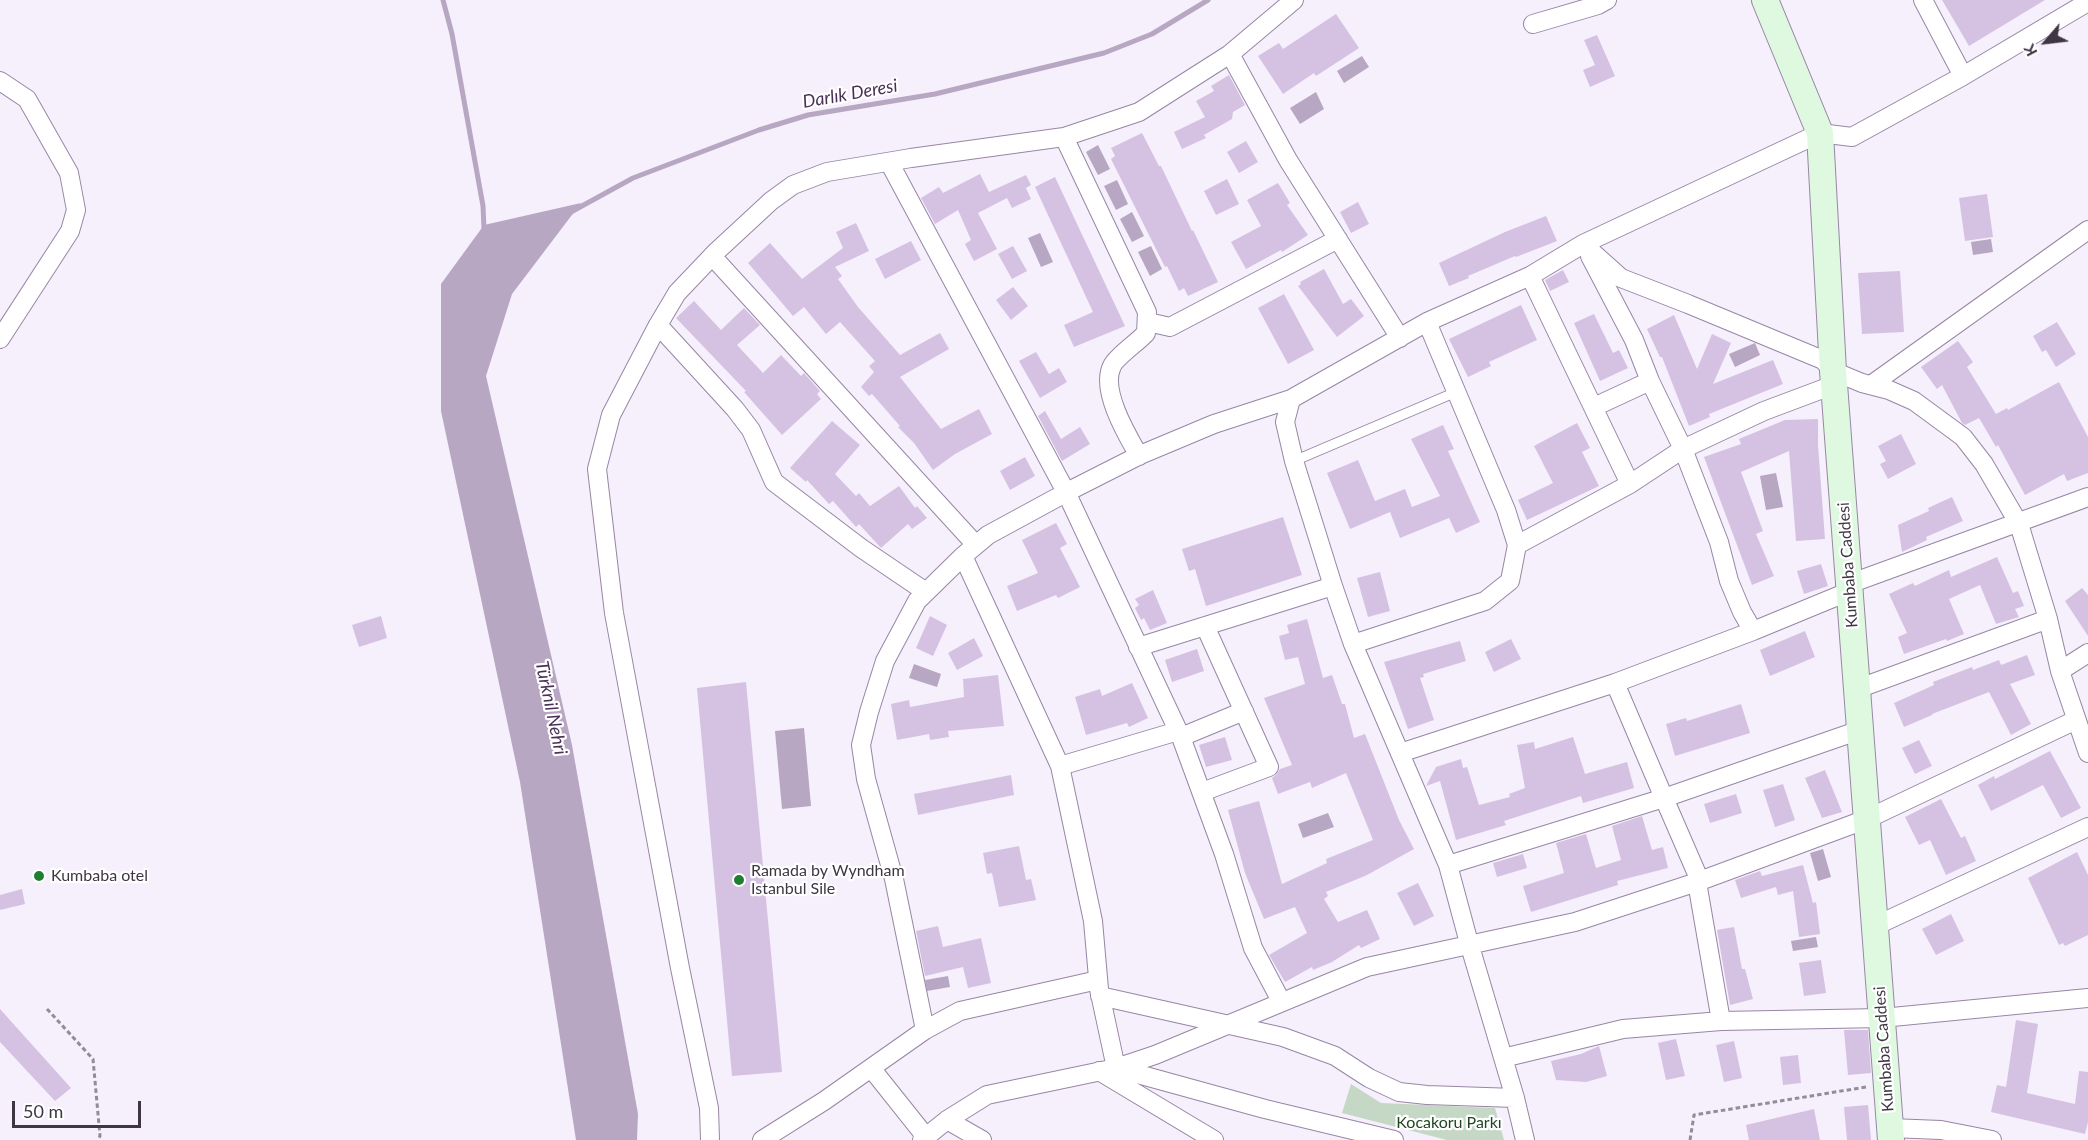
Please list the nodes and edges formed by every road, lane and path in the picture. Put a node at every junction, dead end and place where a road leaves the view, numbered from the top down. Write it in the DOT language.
graph roads {
  1 [pos="1294,0"];
  2 [pos="1606,0"];
  3 [pos="1765,0"];
  4 [pos="1923,0"];
  5 [pos="2088,2"];
  6 [pos="1533,24"];
  7 [pos="1230,54"];
  8 [pos="1963,75"];
  9 [pos="0,81"];
  10 [pos="1820,133"];
  11 [pos="1064,137"];
  12 [pos="889,162"];
  13 [pos="2088,230"];
  14 [pos="1338,239"];
  15 [pos="1583,243"];
  16 [pos="712,256"];
  17 [pos="1530,276"];
  18 [pos="1148,322"];
  19 [pos="1427,322"];
  20 [pos="658,325"];
  21 [pos="1400,338"];
  22 [pos="0,339"];
  23 [pos="1833,371"];
  24 [pos="1650,381"];
  25 [pos="1871,386"];
  26 [pos="1456,392"];
  27 [pos="1291,399"];
  28 [pos="1594,407"];
  29 [pos="1683,449"];
  30 [pos="1139,456"];
  31 [pos="1294,461"];
  32 [pos="1630,484"];
  33 [pos="1066,492"];
  34 [pos="2088,497"];
  35 [pos="2019,524"];
  36 [pos="1517,545"];
  37 [pos="969,551"];
  38 [pos="1333,586"];
  39 [pos="1850,587"];
  40 [pos="926,592"];
  41 [pos="2048,619"];
  42 [pos="1205,626"];
  43 [pos="1753,631"];
  44 [pos="1353,644"];
  45 [pos="1138,647"];
  46 [pos="2088,654"];
  47 [pos="2060,672"];
  48 [pos="1615,683"];
  49 [pos="1857,690"];
  50 [pos="1244,711"];
  51 [pos="2076,720"];
  52 [pos="1860,730"];
  53 [pos="1179,734"];
  54 [pos="2088,750"];
  55 [pos="1400,753"];
  56 [pos="1060,766"];
  57 [pos="1202,792"];
  58 [pos="1664,798"];
  59 [pos="1867,819"];
  60 [pos="2088,827"];
  61 [pos="1448,865"];
  62 [pos="1698,882"];
  63 [pos="1875,926"];
  64 [pos="1469,943"];
  65 [pos="1099,988"];
  66 [pos="2088,998"];
  67 [pos="1273,1004"];
  68 [pos="47,1009"];
  69 [pos="1882,1018"];
  70 [pos="1721,1021"];
  71 [pos="1226,1026"];
  72 [pos="925,1030"];
  73 [pos="1267,1034"];
  74 [pos="1503,1058"];
  75 [pos="871,1068"];
  76 [pos="1107,1070"];
  77 [pos="1887,1083"];
  78 [pos="1515,1098"];
  79 [pos="946,1120"];
  80 [pos="1891,1134"];
  81 [pos="712,1135"];
  82 [pos="924,1138"];
  83 [pos="98,1140"];
  84 [pos="762,1140"];
  85 [pos="982,1140"];
  86 [pos="1214,1140"];
  87 [pos="1394,1140"];
  88 [pos="1525,1140"];
  89 [pos="1690,1140"];
  90 [pos="1992,1140"];
  1 -- 7 [label="street"];
  2 -- 6 [label="street"];
  3 -- 10 [label="street, Kumbaba Caddesi"];
  4 -- 8 [label="street"];
  5 -- 8 [label="street"];
  7 -- 11 [label="street"];
  7 -- 14 [label="street"];
  8 -- 10 [label="street"];
  9 -- 22 [label="street"];
  10 -- 15 [label="street"];
  10 -- 23 [label="street, Kumbaba Caddesi"];
  11 -- 12 [label="street"];
  11 -- 18 [label="street"];
  12 -- 16 [label="street"];
  12 -- 33 [label="street"];
  13 -- 25 [label="street"];
  14 -- 18 [label="street"];
  14 -- 21 [label="street"];
  15 -- 17 [label="street"];
  15 -- 23 [label="street"];
  15 -- 24 [label="street"];
  16 -- 20 [label="street"];
  16 -- 37 [label="street"];
  17 -- 19 [label="street"];
  17 -- 28 [label="street"];
  18 -- 30 [label="street"];
  19 -- 21 [label="street"];
  19 -- 26 [label="street"];
  20 -- 40 [label="street"];
  20 -- 81 [label="street"];
  21 -- 27 [label="street"];
  23 -- 25 [label="street"];
  23 -- 29 [label="street"];
  23 -- 39 [label="street, Kumbaba Caddesi"];
  24 -- 28 [label="street"];
  24 -- 29 [label="street"];
  25 -- 35 [label="street"];
  26 -- 31 [label="lane"];
  26 -- 36 [label="street"];
  27 -- 30 [label="street"];
  27 -- 31 [label="street"];
  28 -- 32 [label="street"];
  29 -- 32 [label="street"];
  29 -- 43 [label="street"];
  30 -- 33 [label="street"];
  31 -- 38 [label="street"];
  32 -- 36 [label="street"];
  33 -- 37 [label="street"];
  33 -- 45 [label="street"];
  34 -- 35 [label="street"];
  35 -- 39 [label="street"];
  35 -- 41 [label="street"];
  36 -- 44 [label="street"];
  37 -- 40 [label="street"];
  37 -- 56 [label="street"];
  38 -- 42 [label="street"];
  38 -- 44 [label="street"];
  39 -- 43 [label="street"];
  39 -- 49 [label="street, Kumbaba Caddesi"];
  40 -- 72 [label="street"];
  41 -- 47 [label="street"];
  41 -- 49 [label="street"];
  42 -- 45 [label="street"];
  42 -- 50 [label="street"];
  43 -- 48 [label="street"];
  44 -- 55 [label="street"];
  45 -- 53 [label="street"];
  46 -- 47 [label="street"];
  47 -- 51 [label="street"];
  48 -- 55 [label="street"];
  48 -- 58 [label="street"];
  49 -- 52 [label="street, Kumbaba Caddesi"];
  50 -- 53 [label="street"];
  50 -- 57 [label="street"];
  51 -- 54 [label="street"];
  51 -- 59 [label="street"];
  52 -- 58 [label="street"];
  52 -- 59 [label="street, Kumbaba Caddesi"];
  53 -- 56 [label="street"];
  53 -- 57 [label="street"];
  55 -- 61 [label="street"];
  56 -- 65 [label="street"];
  57 -- 67 [label="street"];
  58 -- 61 [label="street"];
  58 -- 62 [label="street"];
  59 -- 62 [label="street"];
  59 -- 63 [label="street, Kumbaba Caddesi"];
  60 -- 63 [label="street"];
  61 -- 64 [label="street"];
  62 -- 64 [label="street"];
  62 -- 70 [label="street"];
  63 -- 69 [label="street, Kumbaba Caddesi"];
  64 -- 67 [label="street"];
  64 -- 74 [label="street"];
  65 -- 71 [label="street"];
  65 -- 72 [label="street"];
  65 -- 76 [label="street"];
  66 -- 69 [label="street"];
  67 -- 71 [label="street"];
  67 -- 73 [label="street"];
  68 -- 83 [label="path"];
  69 -- 70 [label="street"];
  69 -- 77 [label="street, Kumbaba Caddesi"];
  70 -- 74 [label="street"];
  71 -- 73 [label="street"];
  71 -- 76 [label="street"];
  72 -- 75 [label="street"];
  73 -- 78 [label="street"];
  74 -- 78 [label="street"];
  75 -- 82 [label="street"];
  75 -- 84 [label="street"];
  76 -- 79 [label="street"];
  76 -- 86 [label="street"];
  76 -- 87 [label="street"];
  77 -- 80 [label="street, Kumbaba Caddesi"];
  77 -- 89 [label="path"];
  78 -- 88 [label="street"];
  79 -- 82 [label="street"];
  79 -- 85 [label="street"];
  80 -- 90 [label="street"];
}
